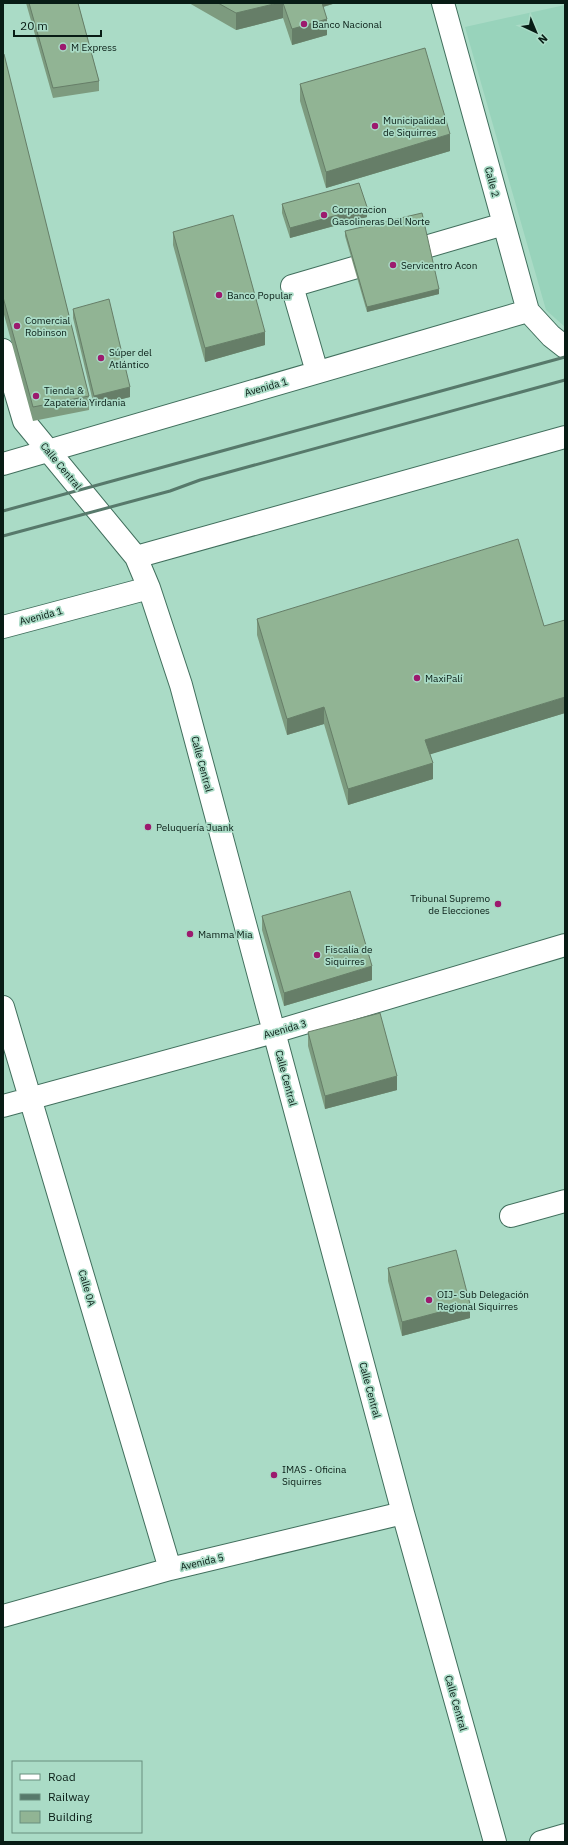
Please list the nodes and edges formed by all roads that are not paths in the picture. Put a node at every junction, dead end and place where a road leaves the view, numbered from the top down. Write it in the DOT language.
graph roads {
  1 [pos="443,3"];
  2 [pos="504,224"];
  3 [pos="528,311"];
  4 [pos="565,347"];
  5 [pos="3,350"];
  6 [pos="317,372"];
  7 [pos="565,437"];
  8 [pos="47,450"];
  9 [pos="3,464"];
  10 [pos="136,557"];
  11 [pos="149,588"];
  12 [pos="3,627"];
  13 [pos="565,945"];
  14 [pos="3,1007"];
  15 [pos="274,1032"];
  16 [pos="30,1098"];
  17 [pos="3,1106"];
  18 [pos="565,1201"];
  19 [pos="511,1216"];
  20 [pos="403,1514"];
  21 [pos="170,1569"];
  22 [pos="3,1616"];
  23 [pos="565,1835"];
  24 [pos="495,1842"];
  25 [pos="541,1842"];
  1 -- 2 [label="street, Calle 2"];
  2 -- 3 [label="street, Calle 2"];
  2 -- 6 [label="street"];
  3 -- 4 [label="street, Calle 2"];
  3 -- 6 [label="street, Avenida 1"];
  5 -- 8 [label="street, Calle Central"];
  6 -- 8 [label="street, Avenida 1"];
  7 -- 10 [label="street"];
  8 -- 9 [label="street, Avenida 1"];
  8 -- 10 [label="street, Calle Central"];
  10 -- 11 [label="street, Calle Central"];
  11 -- 12 [label="street, Avenida 1"];
  11 -- 15 [label="street, Calle Central"];
  13 -- 15 [label="street, Avenida 3"];
  14 -- 16 [label="street, Calle 0A"];
  15 -- 16 [label="street, Avenida 3"];
  15 -- 20 [label="street, Calle Central"];
  16 -- 17 [label="street, Avenida 3"];
  16 -- 21 [label="street, Calle 0A"];
  18 -- 19 [label="street"];
  20 -- 21 [label="street, Avenida 5"];
  20 -- 24 [label="street, Calle Central"];
  21 -- 22 [label="street, Avenida 5"];
  23 -- 25 [label="street"];
}
